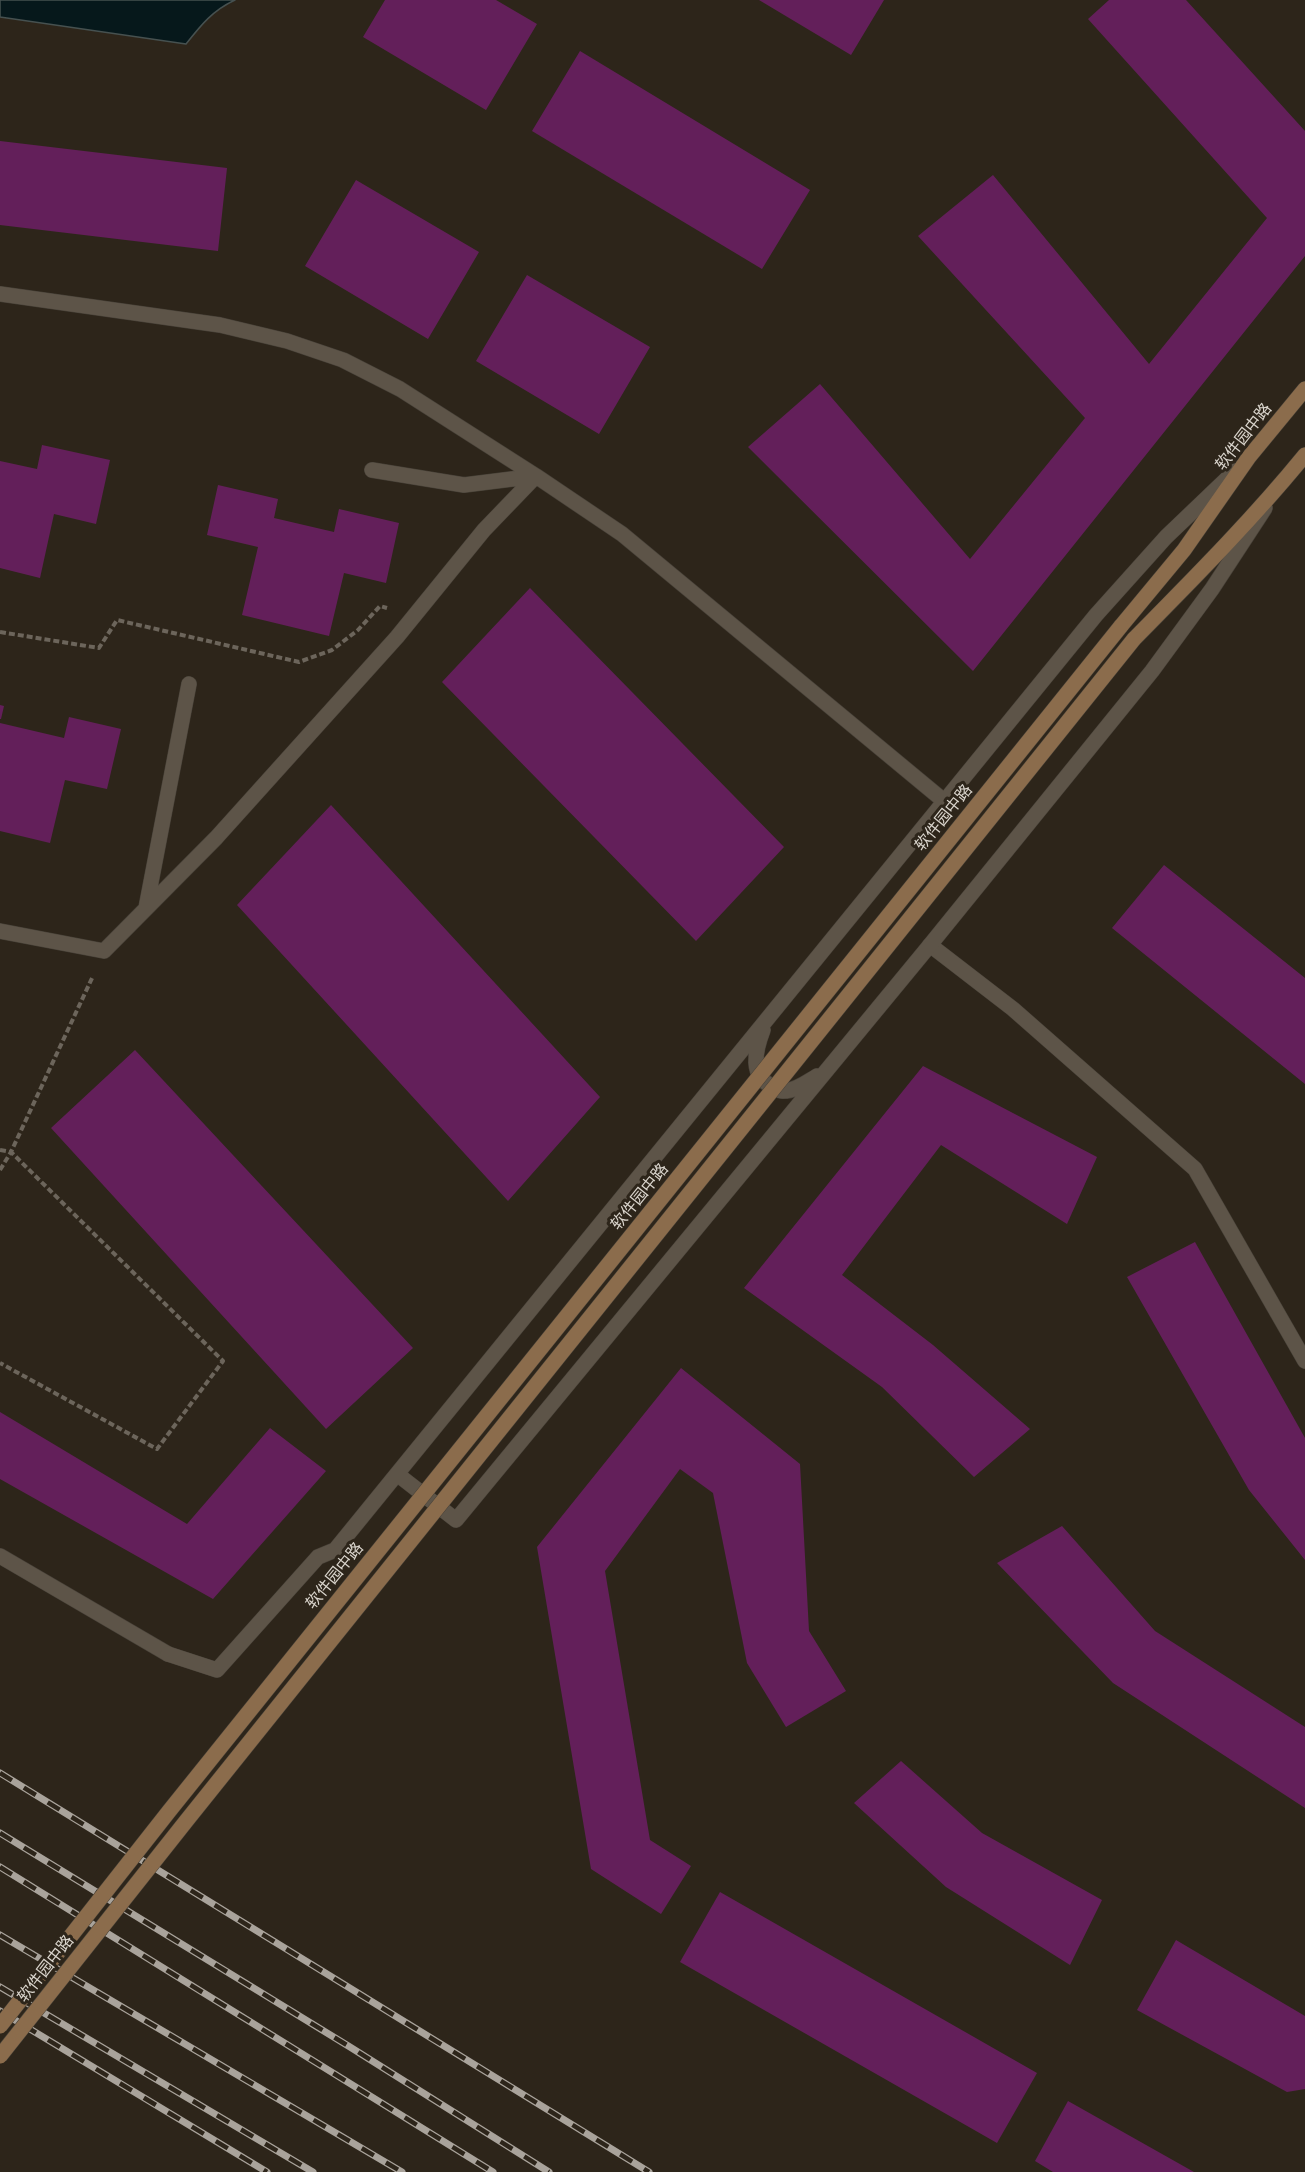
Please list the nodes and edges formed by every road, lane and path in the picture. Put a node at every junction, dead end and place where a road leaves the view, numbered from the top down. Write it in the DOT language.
graph roads {
  1 [pos="0,294"];
  2 [pos="1305,389"];
  3 [pos="1305,454"];
  4 [pos="1249,457"];
  5 [pos="372,470"];
  6 [pos="536,476"];
  7 [pos="1282,483"];
  8 [pos="380,606"];
  9 [pos="0,632"];
  10 [pos="189,684"];
  11 [pos="944,801"];
  12 [pos="146,908"];
  13 [pos="0,930"];
  14 [pos="930,945"];
  15 [pos="104,951"];
  16 [pos="767,1019"];
  17 [pos="827,1069"];
  18 [pos="0,1150"];
  19 [pos="11,1152"];
  20 [pos="0,1170"];
  21 [pos="1305,1361"];
  22 [pos="0,1363"];
  23 [pos="397,1474"];
  24 [pos="0,1556"];
  25 [pos="0,2026"];
  26 [pos="0,2056"];
  1 -- 6 [label="street"];
  2 -- 4 [label="main road, 软件园中路"];
  3 -- 7 [label="main road, 软件园中路"];
  4 -- 11 [label="street"];
  4 -- 25 [label="main road, 软件园中路, bridge"];
  5 -- 6 [label="street"];
  6 -- 11 [label="street"];
  6 -- 12 [label="street"];
  7 -- 14 [label="street"];
  7 -- 26 [label="main road, 软件园中路, bridge"];
  8 -- 9 [label="path"];
  10 -- 12 [label="street"];
  11 -- 16 [label="street"];
  12 -- 15 [label="street"];
  13 -- 15 [label="street"];
  14 -- 17 [label="street"];
  14 -- 21 [label="street"];
  15 -- 19 [label="path"];
  16 -- 17 [label="street"];
  16 -- 23 [label="street"];
  17 -- 23 [label="street"];
  18 -- 19 [label="path"];
  19 -- 20 [label="path"];
  19 -- 22 [label="path"];
  23 -- 24 [label="street"];
}
